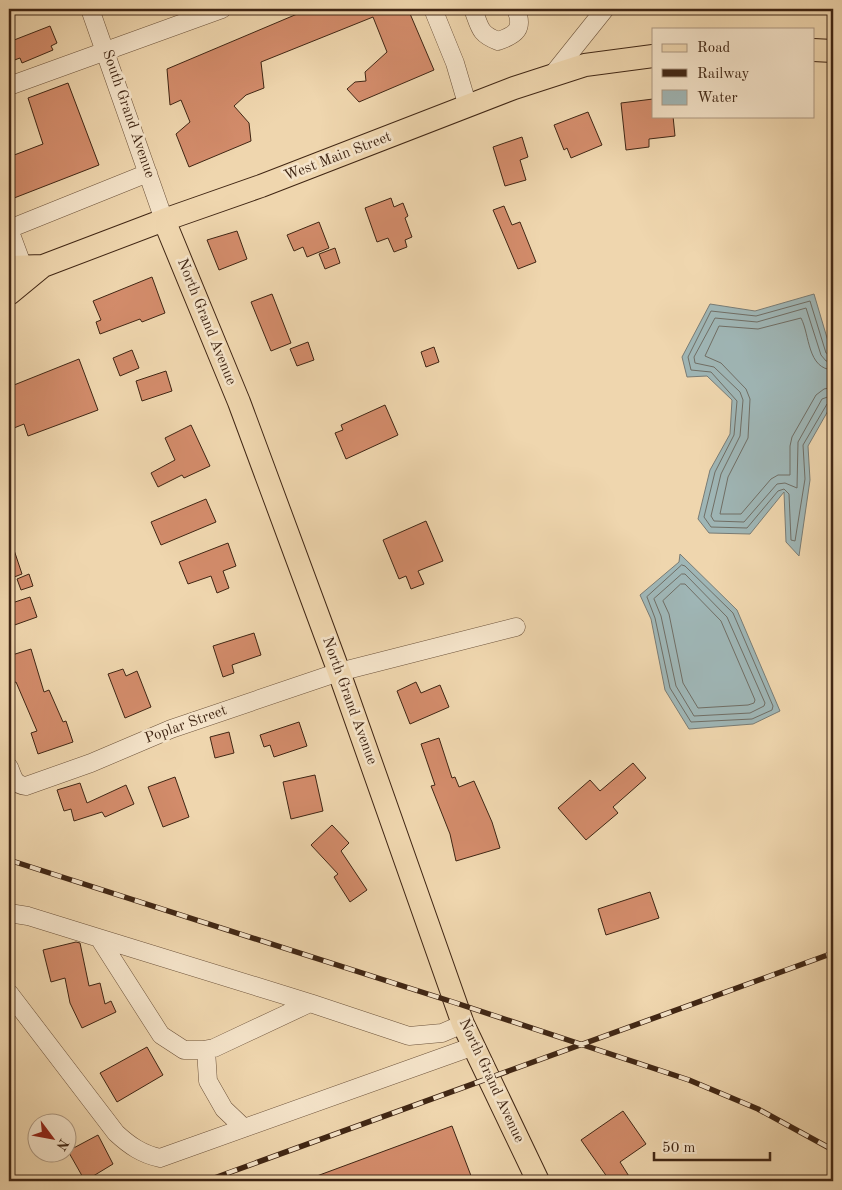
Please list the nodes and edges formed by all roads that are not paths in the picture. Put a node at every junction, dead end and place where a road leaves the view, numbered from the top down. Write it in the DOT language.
graph roads {
  1 [pos="90,9"];
  2 [pos="222,9"];
  3 [pos="433,9"];
  4 [pos="473,9"];
  5 [pos="516,9"];
  6 [pos="605,9"];
  7 [pos="106,50"];
  8 [pos="814,50"];
  9 [pos="833,51"];
  10 [pos="652,56"];
  11 [pos="553,74"];
  12 [pos="9,86"];
  13 [pos="468,107"];
  14 [pos="148,173"];
  15 [pos="164,220"];
  16 [pos="25,267"];
  17 [pos="9,294"];
  18 [pos="516,627"];
  19 [pos="339,672"];
  20 [pos="9,767"];
  21 [pos="9,913"];
  22 [pos="99,938"];
  23 [pos="9,992"];
  24 [pos="310,1003"];
  25 [pos="463,1024"];
  26 [pos="474,1046"];
  27 [pos="206,1050"];
  28 [pos="244,1128"];
  29 [pos="538,1181"];
  1 -- 7 [label="street, South Grand Avenue"];
  2 -- 7 [label="street"];
  3 -- 13 [label="street"];
  4 -- 5 [label="street"];
  6 -- 11 [label="street"];
  7 -- 12 [label="street"];
  7 -- 14 [label="street, South Grand Avenue"];
  8 -- 9 [label="main road"];
  10 -- 11 [label="main road, West Main Street"];
  11 -- 13 [label="main road, West Main Street"];
  13 -- 15 [label="main road, West Main Street"];
  14 -- 15 [label="street, South Grand Avenue"];
  14 -- 16 [label="street"];
  15 -- 16 [label="main road, West Main Street"];
  15 -- 19 [label="main road, North Grand Avenue"];
  16 -- 17 [label="main road, West Main Street"];
  18 -- 19 [label="street, Poplar Street"];
  19 -- 20 [label="street, Poplar Street"];
  19 -- 25 [label="main road, North Grand Avenue"];
  21 -- 22 [label="street"];
  22 -- 24 [label="street"];
  22 -- 27 [label="street"];
  23 -- 28 [label="street"];
  24 -- 25 [label="street"];
  24 -- 27 [label="street"];
  25 -- 26 [label="main road, North Grand Avenue"];
  26 -- 28 [label="street"];
  26 -- 29 [label="main road, North Grand Avenue"];
  27 -- 28 [label="street"];
}
